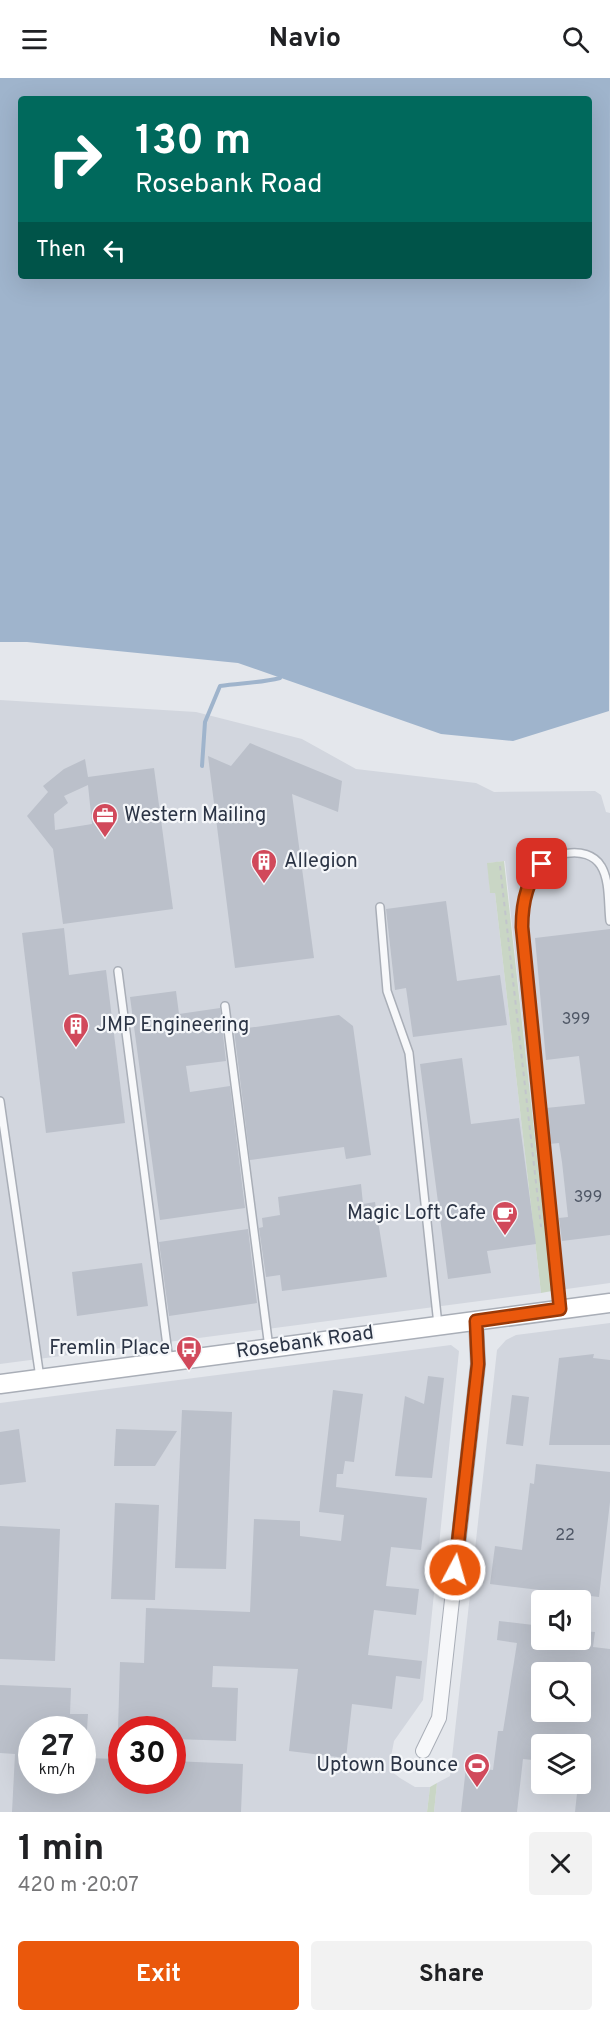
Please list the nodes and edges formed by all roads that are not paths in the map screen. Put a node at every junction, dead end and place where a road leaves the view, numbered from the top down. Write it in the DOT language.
graph roads {
  1 [pos="380,907"];
  2 [pos="610,921"];
  3 [pos="118,971"];
  4 [pos="225,1006"];
  5 [pos="0,1101"];
  6 [pos="610,1303"];
  7 [pos="560,1309"];
  8 [pos="476,1321"];
  9 [pos="438,1326"];
  10 [pos="269,1348"];
  11 [pos="169,1361"];
  12 [pos="40,1379"];
  13 [pos="0,1384"];
  14 [pos="423,1752"];
  1 -- 9 [label="lane"];
  2 -- 7 [label="lane"];
  3 -- 11 [label="lane"];
  4 -- 10 [label="lane"];
  5 -- 12 [label="lane"];
  6 -- 7 [label="main road, Rosebank Road"];
  7 -- 8 [label="main road, Rosebank Road"];
  8 -- 9 [label="main road, Rosebank Road"];
  8 -- 14 [label="street"];
  9 -- 10 [label="main road, Rosebank Road"];
  10 -- 11 [label="main road, Rosebank Road"];
  11 -- 12 [label="main road, Rosebank Road"];
  12 -- 13 [label="main road, Rosebank Road"];
}
